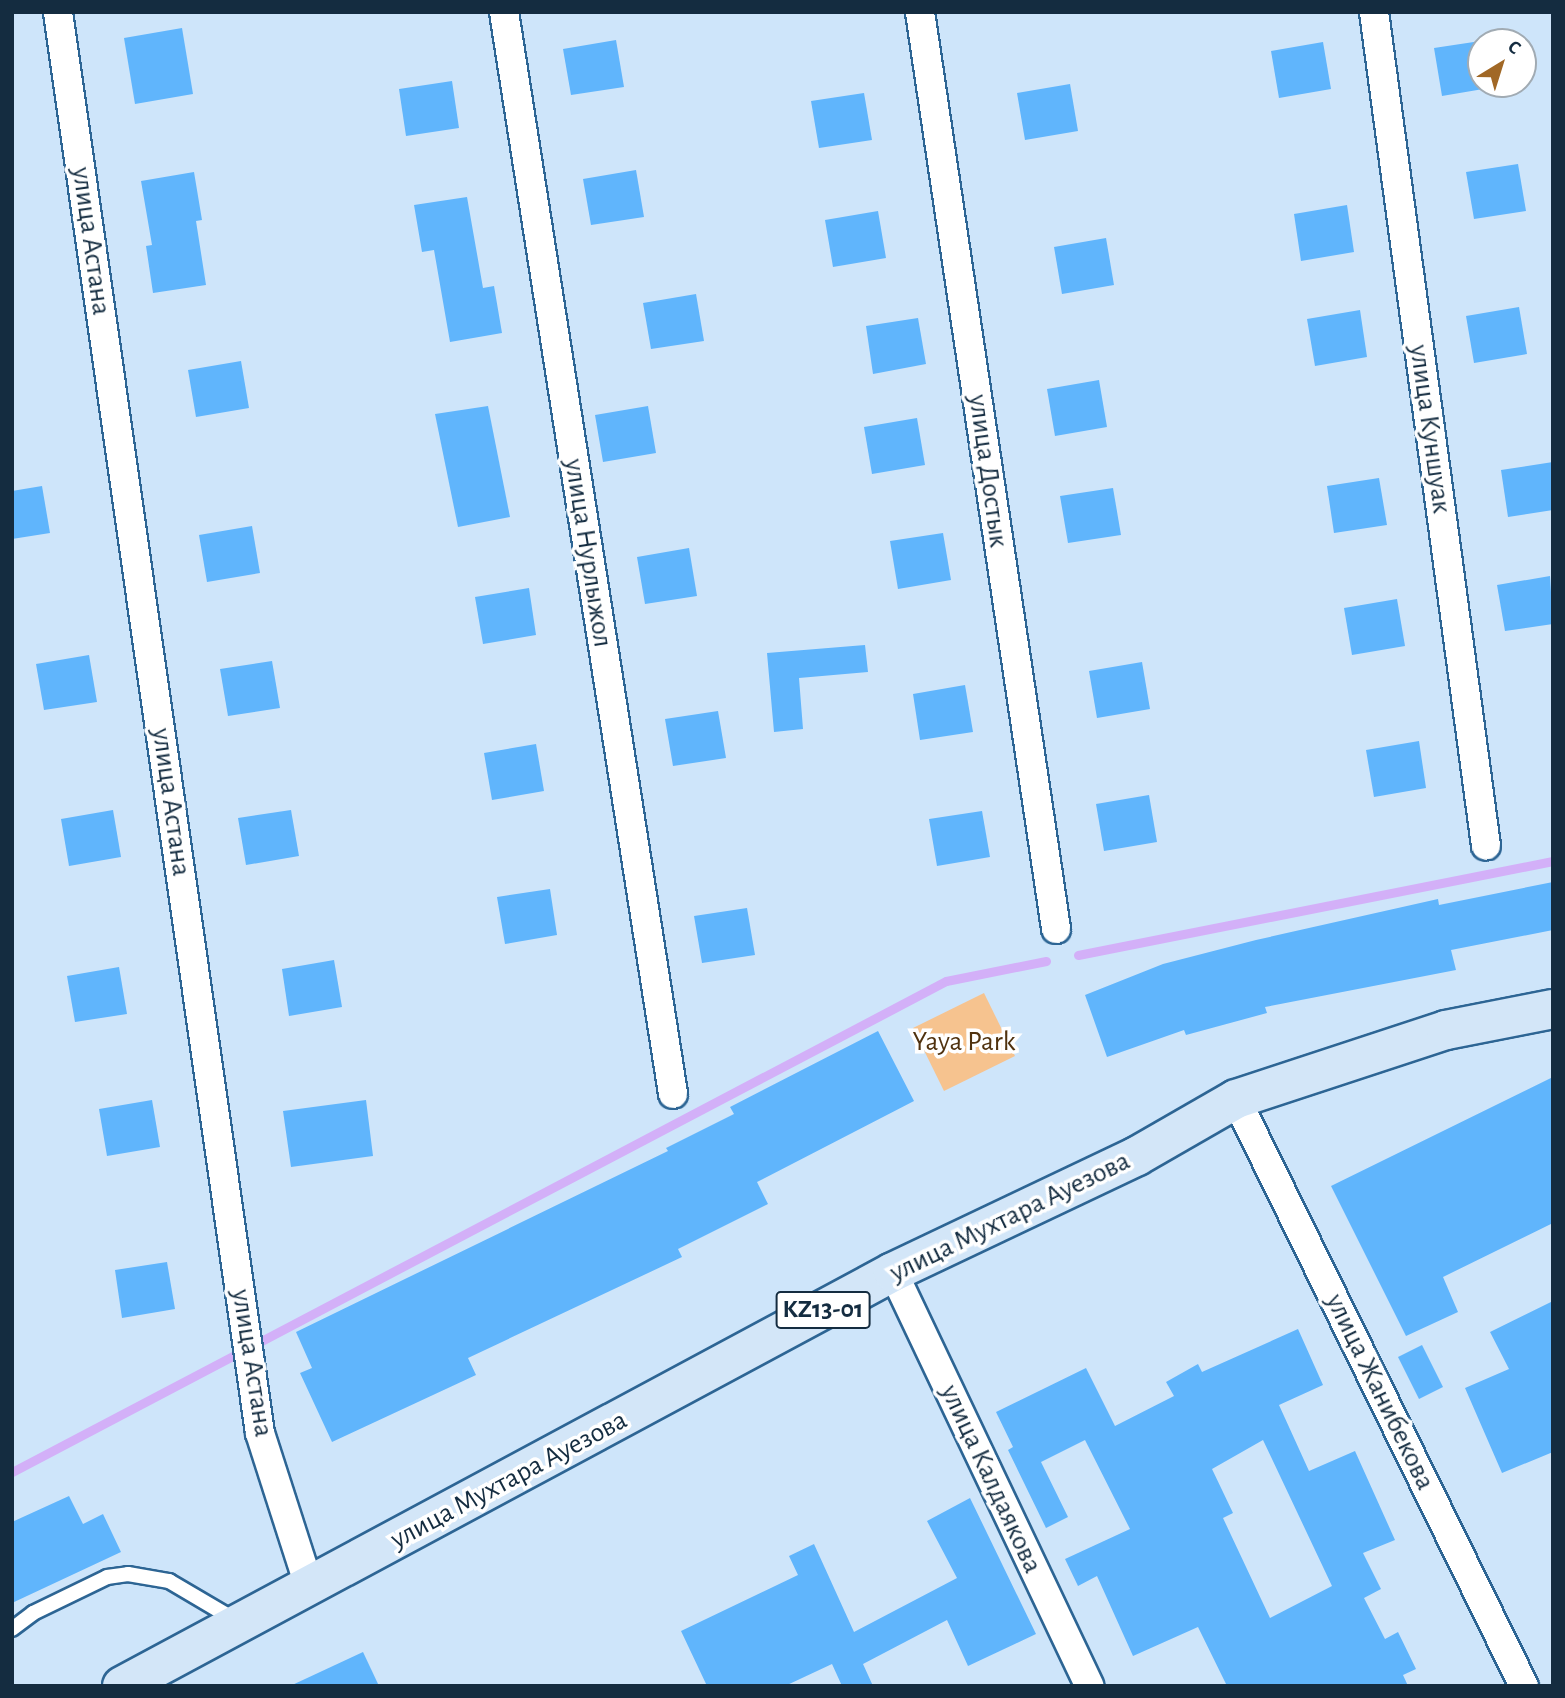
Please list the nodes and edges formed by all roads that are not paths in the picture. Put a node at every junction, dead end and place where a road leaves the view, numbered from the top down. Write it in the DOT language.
graph roads {
  1 [pos="58,12"];
  2 [pos="504,12"];
  3 [pos="920,12"];
  4 [pos="1374,12"];
  5 [pos="1486,846"];
  6 [pos="1056,929"];
  7 [pos="1553,1009"];
  8 [pos="673,1094"];
  9 [pos="1236,1099"];
  10 [pos="893,1272"];
  11 [pos="309,1586"];
  12 [pos="238,1622"];
  13 [pos="12,1629"];
  14 [pos="122,1686"];
  15 [pos="1090,1686"];
  16 [pos="1524,1686"];
  1 -- 11 [label="street, улица Астана"];
  2 -- 8 [label="street, улица Нурлыжол"];
  3 -- 6 [label="street, улица Достык"];
  4 -- 5 [label="street, улица Куншуак"];
  7 -- 9 [label="main road, улица Мухтара Ауезова / KZ13-01"];
  9 -- 10 [label="main road, улица Мухтара Ауезова / KZ13-01"];
  9 -- 16 [label="street, улица Жанибекова"];
  10 -- 11 [label="main road, улица Мухтара Ауезова / KZ13-01"];
  10 -- 15 [label="street, улица Калдаякова"];
  11 -- 12 [label="main road, улица Мухтара Ауезова / KZ13-01"];
  12 -- 13 [label="lane"];
  12 -- 14 [label="main road, улица Мухтара Ауезова / KZ13-01"];
}
